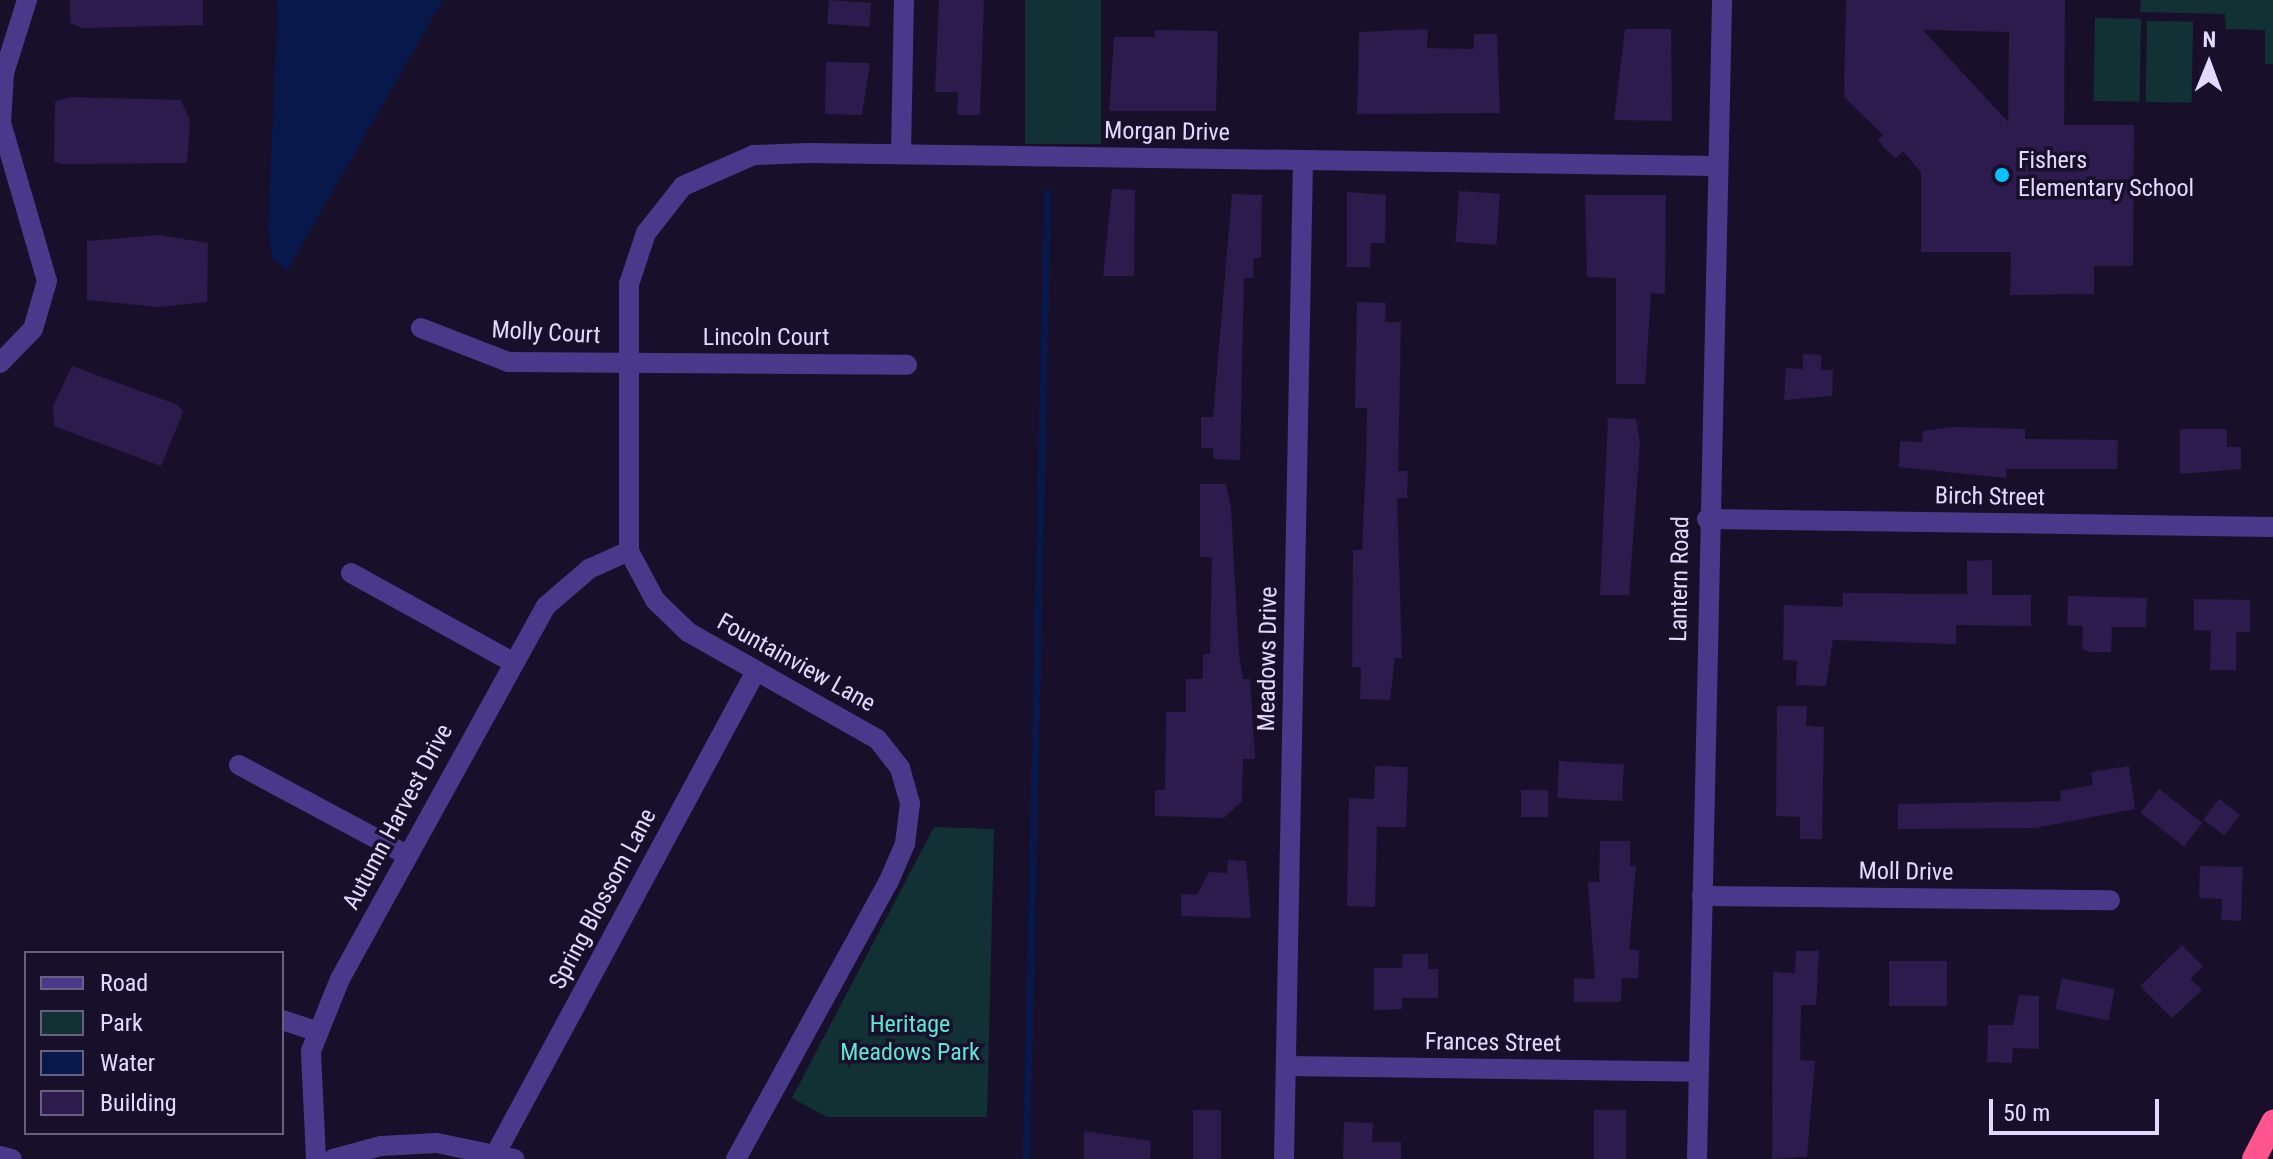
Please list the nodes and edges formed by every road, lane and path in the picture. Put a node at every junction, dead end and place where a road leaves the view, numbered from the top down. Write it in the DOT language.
graph roads {
  1 [pos="27,0"];
  2 [pos="904,0"];
  3 [pos="1722,0"];
  4 [pos="901,153"];
  5 [pos="1303,160"];
  6 [pos="1717,166"];
  7 [pos="646,233"];
  8 [pos="421,328"];
  9 [pos="0,363"];
  10 [pos="625,363"];
  11 [pos="907,365"];
  12 [pos="1707,519"];
  13 [pos="2273,527"];
  14 [pos="629,551"];
  15 [pos="351,573"];
  16 [pos="512,662"];
  17 [pos="756,671"];
  18 [pos="239,765"];
  19 [pos="407,855"];
  20 [pos="1702,896"];
  21 [pos="2110,900"];
  22 [pos="284,1021"];
  23 [pos="316,1031"];
  24 [pos="1286,1066"];
  25 [pos="1699,1072"];
  26 [pos="2273,1122"];
  27 [pos="2273,1146"];
  28 [pos="0,1156"];
  29 [pos="505,1156"];
  30 [pos="12,1159"];
  31 [pos="316,1159"];
  32 [pos="333,1159"];
  33 [pos="736,1159"];
  34 [pos="1284,1159"];
  35 [pos="1697,1159"];
  36 [pos="2254,1159"];
  37 [pos="2265,1159"];
  1 -- 9 [label="street"];
  2 -- 4 [label="street"];
  3 -- 6 [label="street, Lantern Road"];
  4 -- 5 [label="street, Morgan Drive"];
  4 -- 7 [label="street, Morgan Drive"];
  5 -- 6 [label="street, Morgan Drive"];
  5 -- 24 [label="street, Meadows Drive"];
  6 -- 12 [label="street, Lantern Road"];
  7 -- 10 [label="street, Fountainview Lane"];
  8 -- 10 [label="street, Molly Court"];
  10 -- 11 [label="street, Lincoln Court"];
  10 -- 14 [label="street, Fountainview Lane"];
  12 -- 13 [label="street, Birch Street"];
  12 -- 20 [label="street, Lantern Road"];
  14 -- 16 [label="street, Autumn Harvest Drive"];
  14 -- 17 [label="street, Fountainview Lane"];
  15 -- 16 [label="street"];
  16 -- 19 [label="street, Autumn Harvest Drive"];
  17 -- 29 [label="street, Spring Blossom Lane"];
  17 -- 33 [label="street, Fountainview Lane"];
  18 -- 19 [label="street"];
  19 -- 23 [label="street, Autumn Harvest Drive"];
  20 -- 21 [label="street, Moll Drive"];
  20 -- 25 [label="street, Lantern Road"];
  22 -- 23 [label="street"];
  23 -- 31 [label="street, Autumn Harvest Drive"];
  24 -- 25 [label="street, Frances Street"];
  24 -- 34 [label="street, Meadows Drive"];
  25 -- 35 [label="street, Lantern Road"];
  26 -- 36 [label="highway"];
  27 -- 37 [label="highway"];
  28 -- 30 [label="street"];
  29 -- 32 [label="street"];
}
